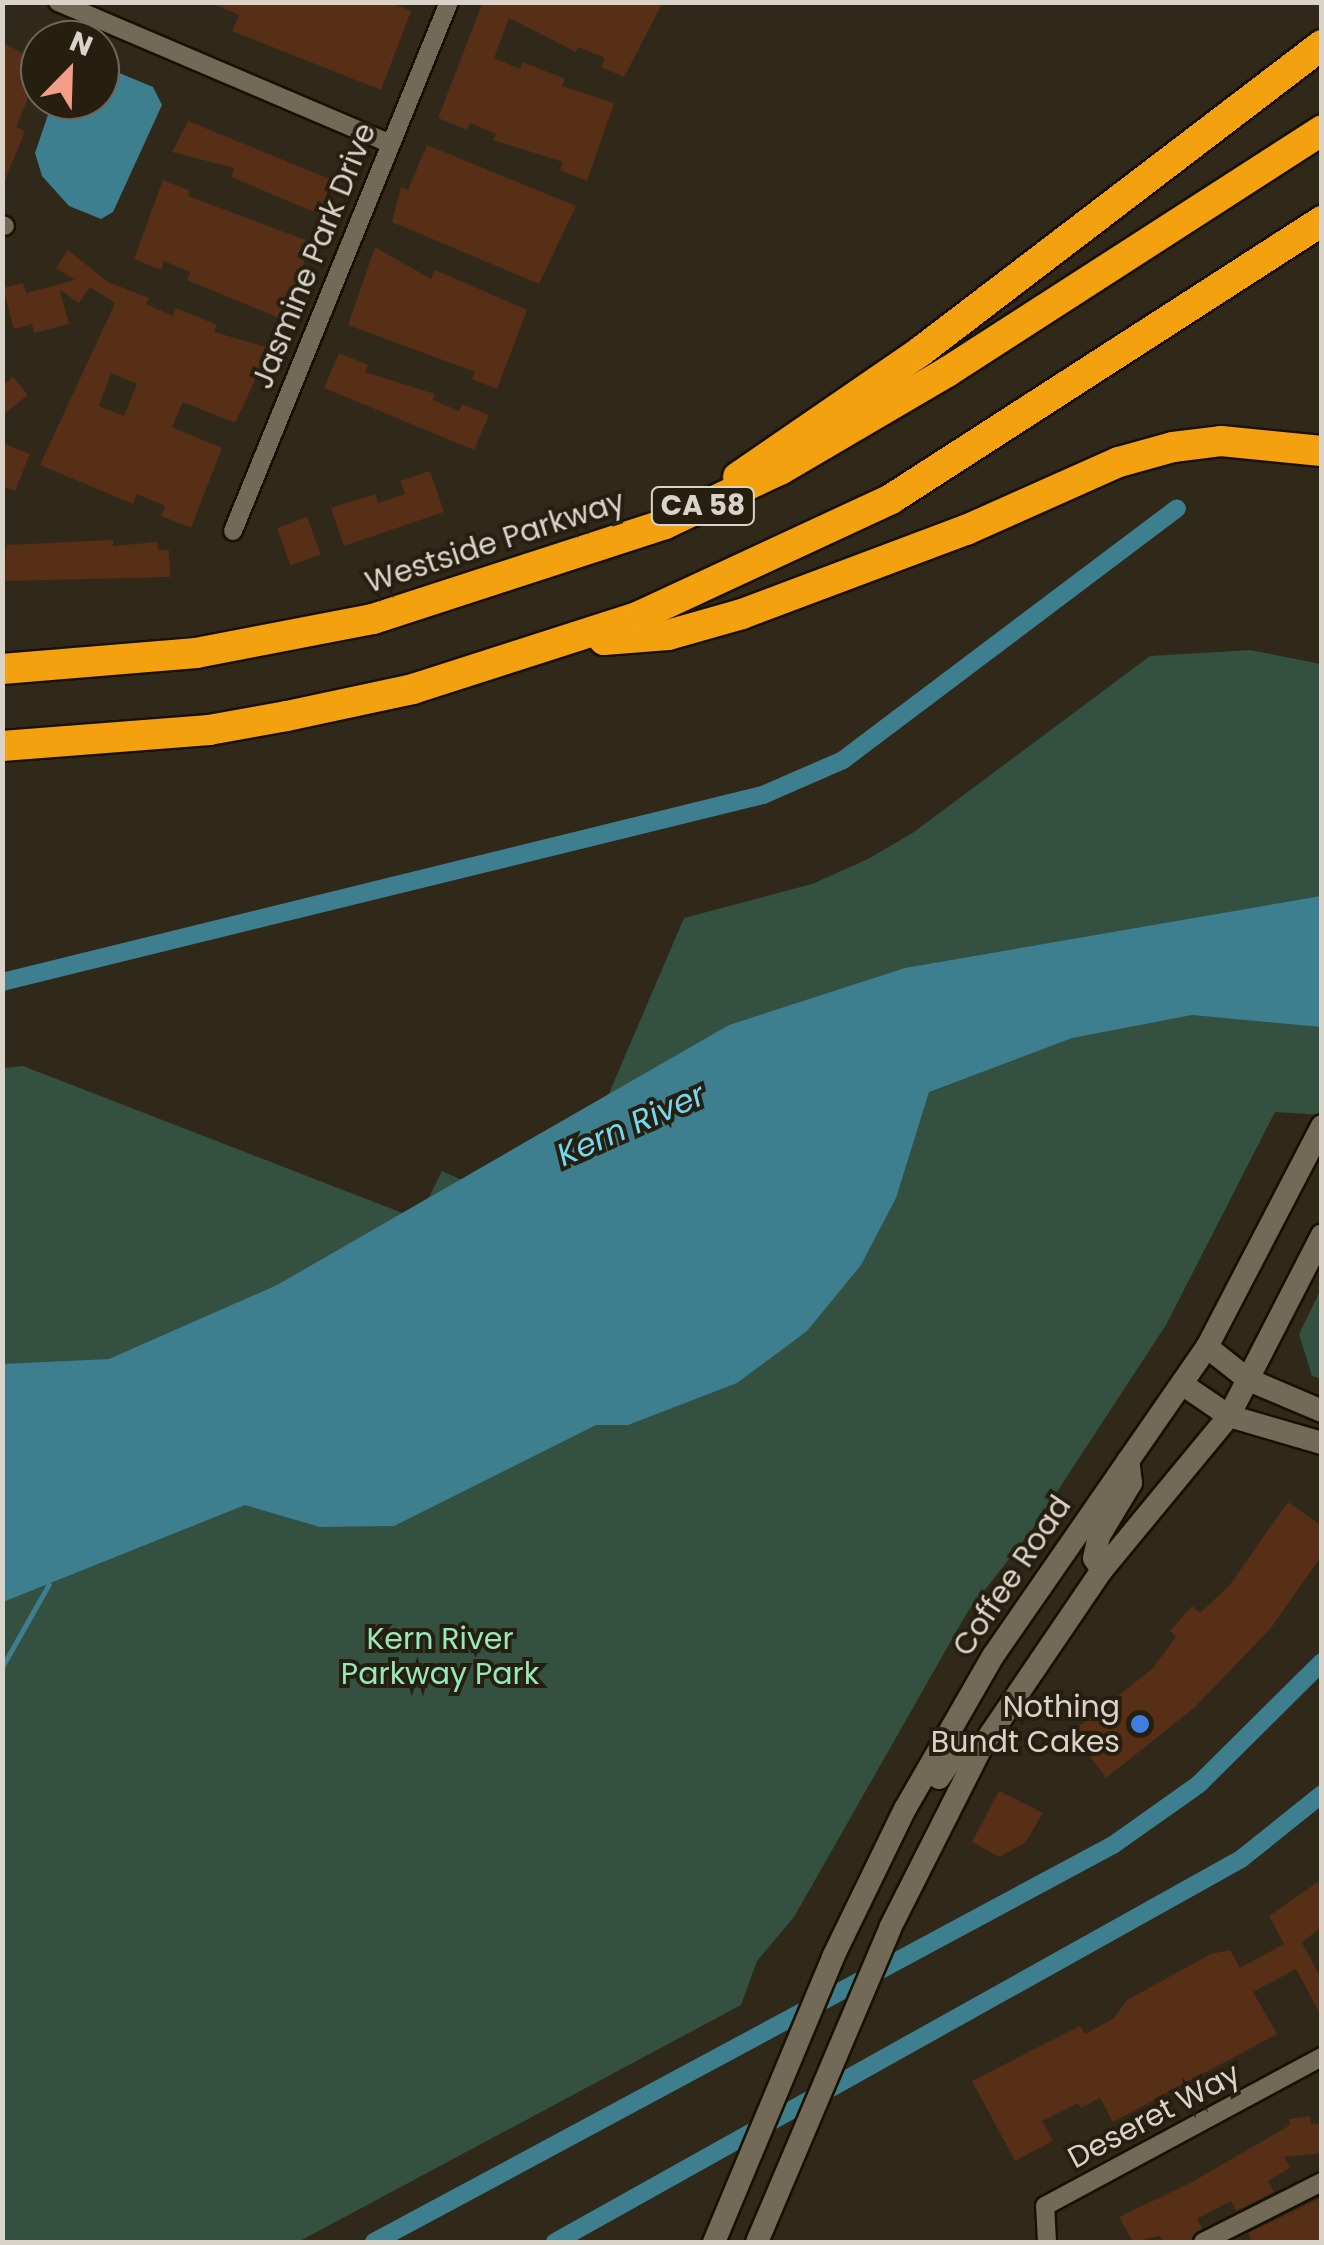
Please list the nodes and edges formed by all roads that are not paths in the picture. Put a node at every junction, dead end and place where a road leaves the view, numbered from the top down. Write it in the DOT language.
graph roads {
  1 [pos="58,2"];
  2 [pos="448,2"];
  3 [pos="1322,45"];
  4 [pos="1322,130"];
  5 [pos="389,143"];
  6 [pos="1322,221"];
  7 [pos="1322,450"];
  8 [pos="666,524"];
  9 [pos="233,531"];
  10 [pos="551,644"];
  11 [pos="2,669"];
  12 [pos="2,746"];
  13 [pos="1322,1126"];
  14 [pos="1322,1235"];
  15 [pos="1207,1348"];
  16 [pos="1249,1380"];
  17 [pos="1182,1384"];
  18 [pos="1322,1410"];
  19 [pos="1230,1416"];
  20 [pos="1322,1443"];
  21 [pos="1128,1460"];
  22 [pos="1102,1570"];
  23 [pos="981,1748"];
  24 [pos="860,1898"];
  25 [pos="1322,2057"];
  26 [pos="1322,2182"];
  27 [pos="714,2242"];
  28 [pos="757,2242"];
  29 [pos="1047,2242"];
  30 [pos="1203,2242"];
  1 -- 5 [label="street"];
  2 -- 5 [label="street, Jasmine Park Drive"];
  3 -- 8 [label="highway"];
  4 -- 8 [label="highway, Westside Parkway / CA 58"];
  5 -- 9 [label="street, Jasmine Park Drive"];
  6 -- 10 [label="highway, CA 58"];
  7 -- 10 [label="highway"];
  8 -- 11 [label="highway, Westside Parkway / CA 58"];
  10 -- 12 [label="highway, CA 58"];
  13 -- 15 [label="main road, Coffee Road"];
  14 -- 16 [label="main road"];
  15 -- 16 [label="main road"];
  15 -- 17 [label="main road, Coffee Road"];
  16 -- 18 [label="main road"];
  16 -- 19 [label="main road"];
  17 -- 19 [label="main road"];
  17 -- 21 [label="main road, Coffee Road"];
  19 -- 20 [label="main road"];
  19 -- 22 [label="main road"];
  21 -- 22 [label="main road"];
  21 -- 24 [label="main road, Coffee Road"];
  22 -- 23 [label="main road"];
  23 -- 24 [label="main road"];
  23 -- 28 [label="main road"];
  24 -- 27 [label="main road, Coffee Road"];
  25 -- 29 [label="street, Deseret Way"];
  26 -- 30 [label="street"];
}
